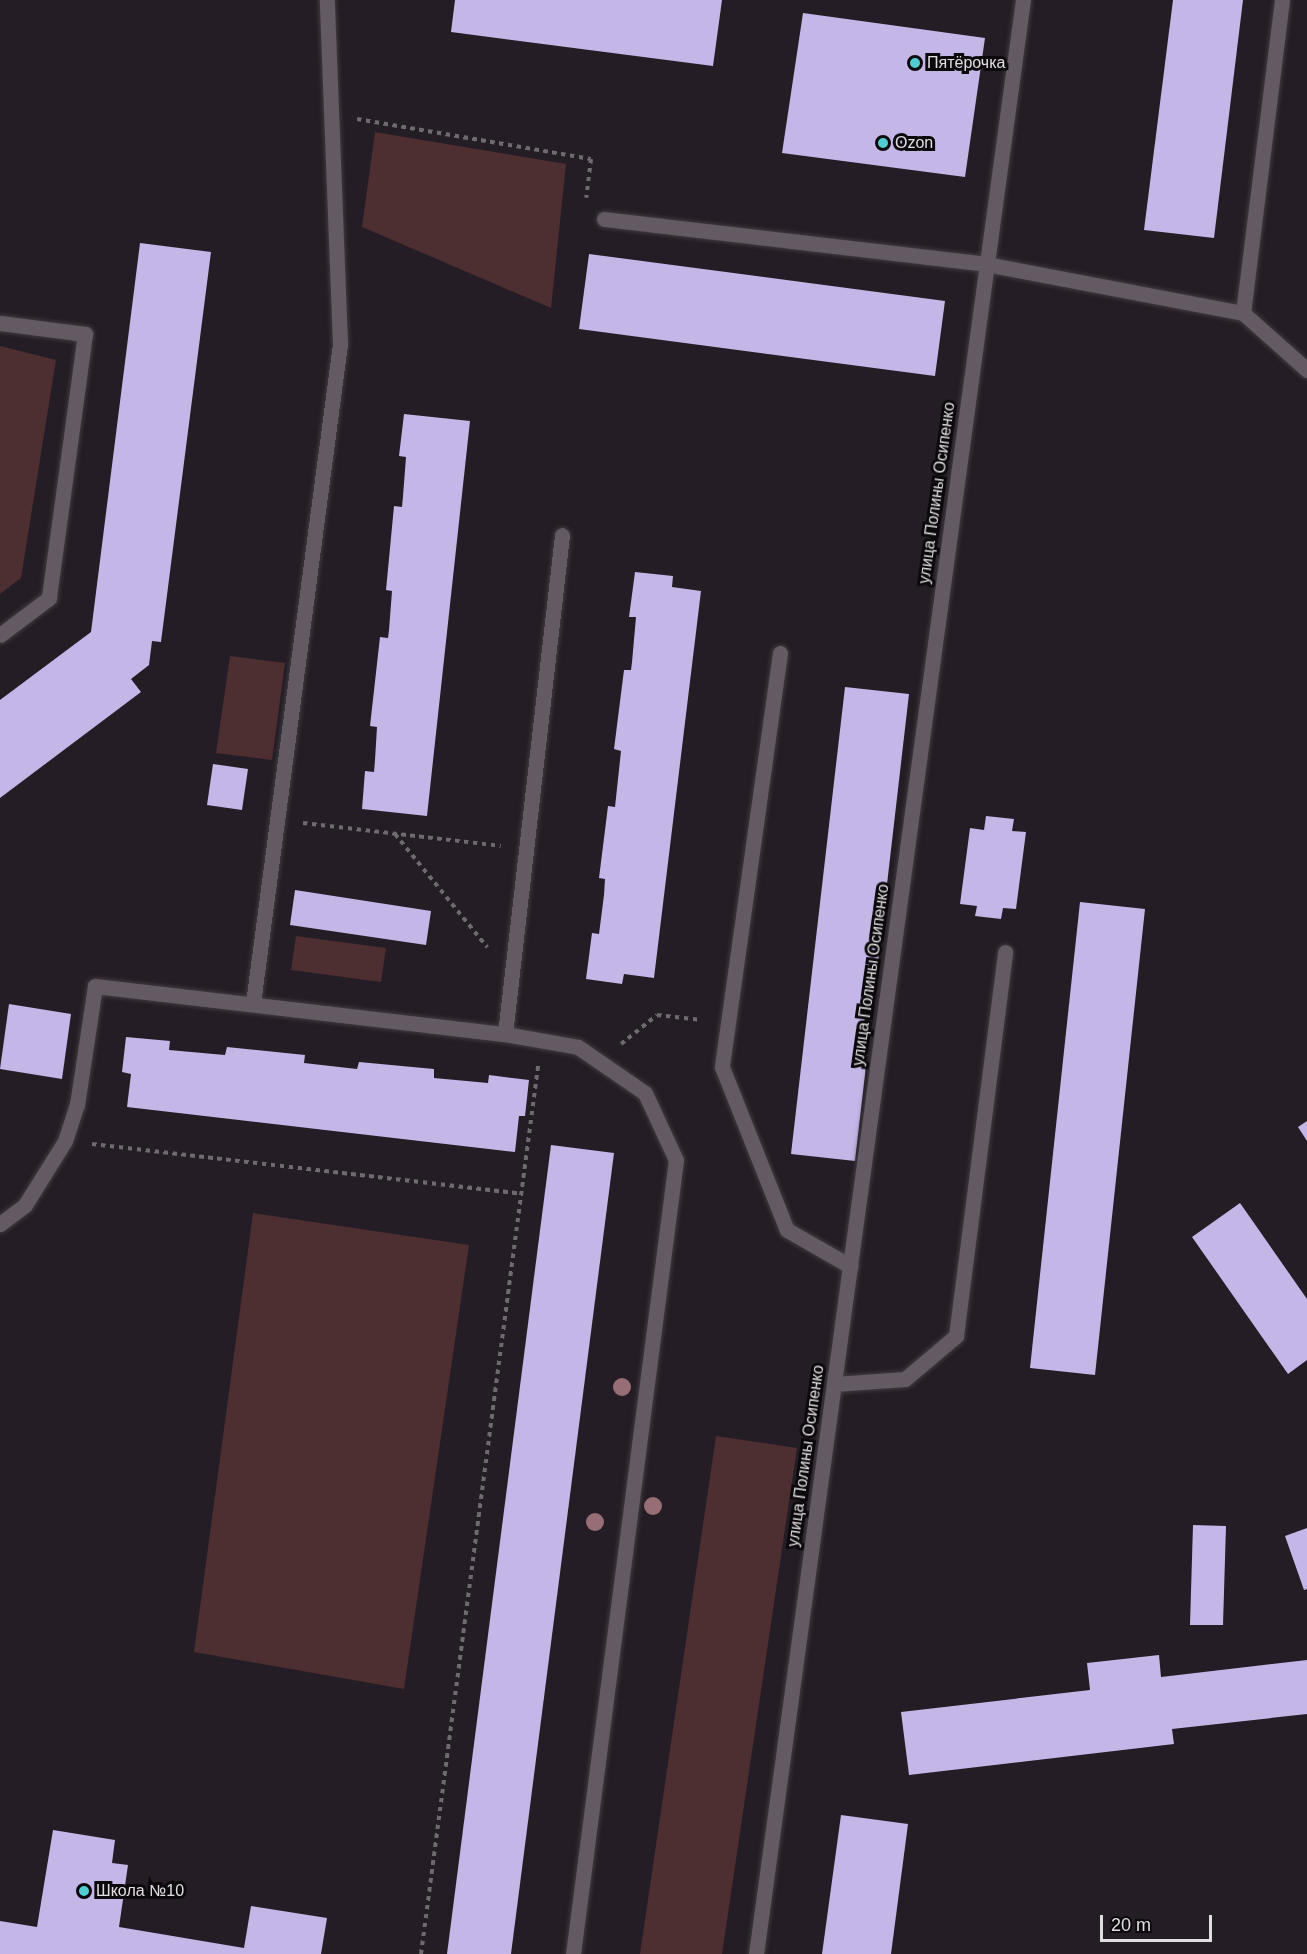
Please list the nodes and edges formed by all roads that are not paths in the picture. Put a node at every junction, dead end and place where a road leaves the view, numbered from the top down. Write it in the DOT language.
graph roads {
  1 [pos="327,0"];
  2 [pos="1023,0"];
  3 [pos="1282,0"];
  4 [pos="604,219"];
  5 [pos="986,264"];
  6 [pos="1244,313"];
  7 [pos="0,323"];
  8 [pos="1307,370"];
  9 [pos="562,535"];
  10 [pos="0,635"];
  11 [pos="780,653"];
  12 [pos="1005,952"];
  13 [pos="253,1003"];
  14 [pos="505,1034"];
  15 [pos="0,1224"];
  16 [pos="850,1266"];
  17 [pos="834,1384"];
  18 [pos="573,1954"];
  19 [pos="756,1954"];
  1 -- 13 [label="street"];
  2 -- 5 [label="street, улица Полины Осипенко"];
  3 -- 6 [label="street"];
  4 -- 5 [label="street"];
  5 -- 6 [label="street"];
  5 -- 16 [label="street, улица Полины Осипенко"];
  6 -- 8 [label="street"];
  7 -- 10 [label="street"];
  9 -- 14 [label="street"];
  11 -- 16 [label="street"];
  12 -- 17 [label="street"];
  13 -- 14 [label="street"];
  13 -- 15 [label="street"];
  14 -- 18 [label="street"];
  16 -- 17 [label="street, улица Полины Осипенко"];
  17 -- 19 [label="street, улица Полины Осипенко"];
}
